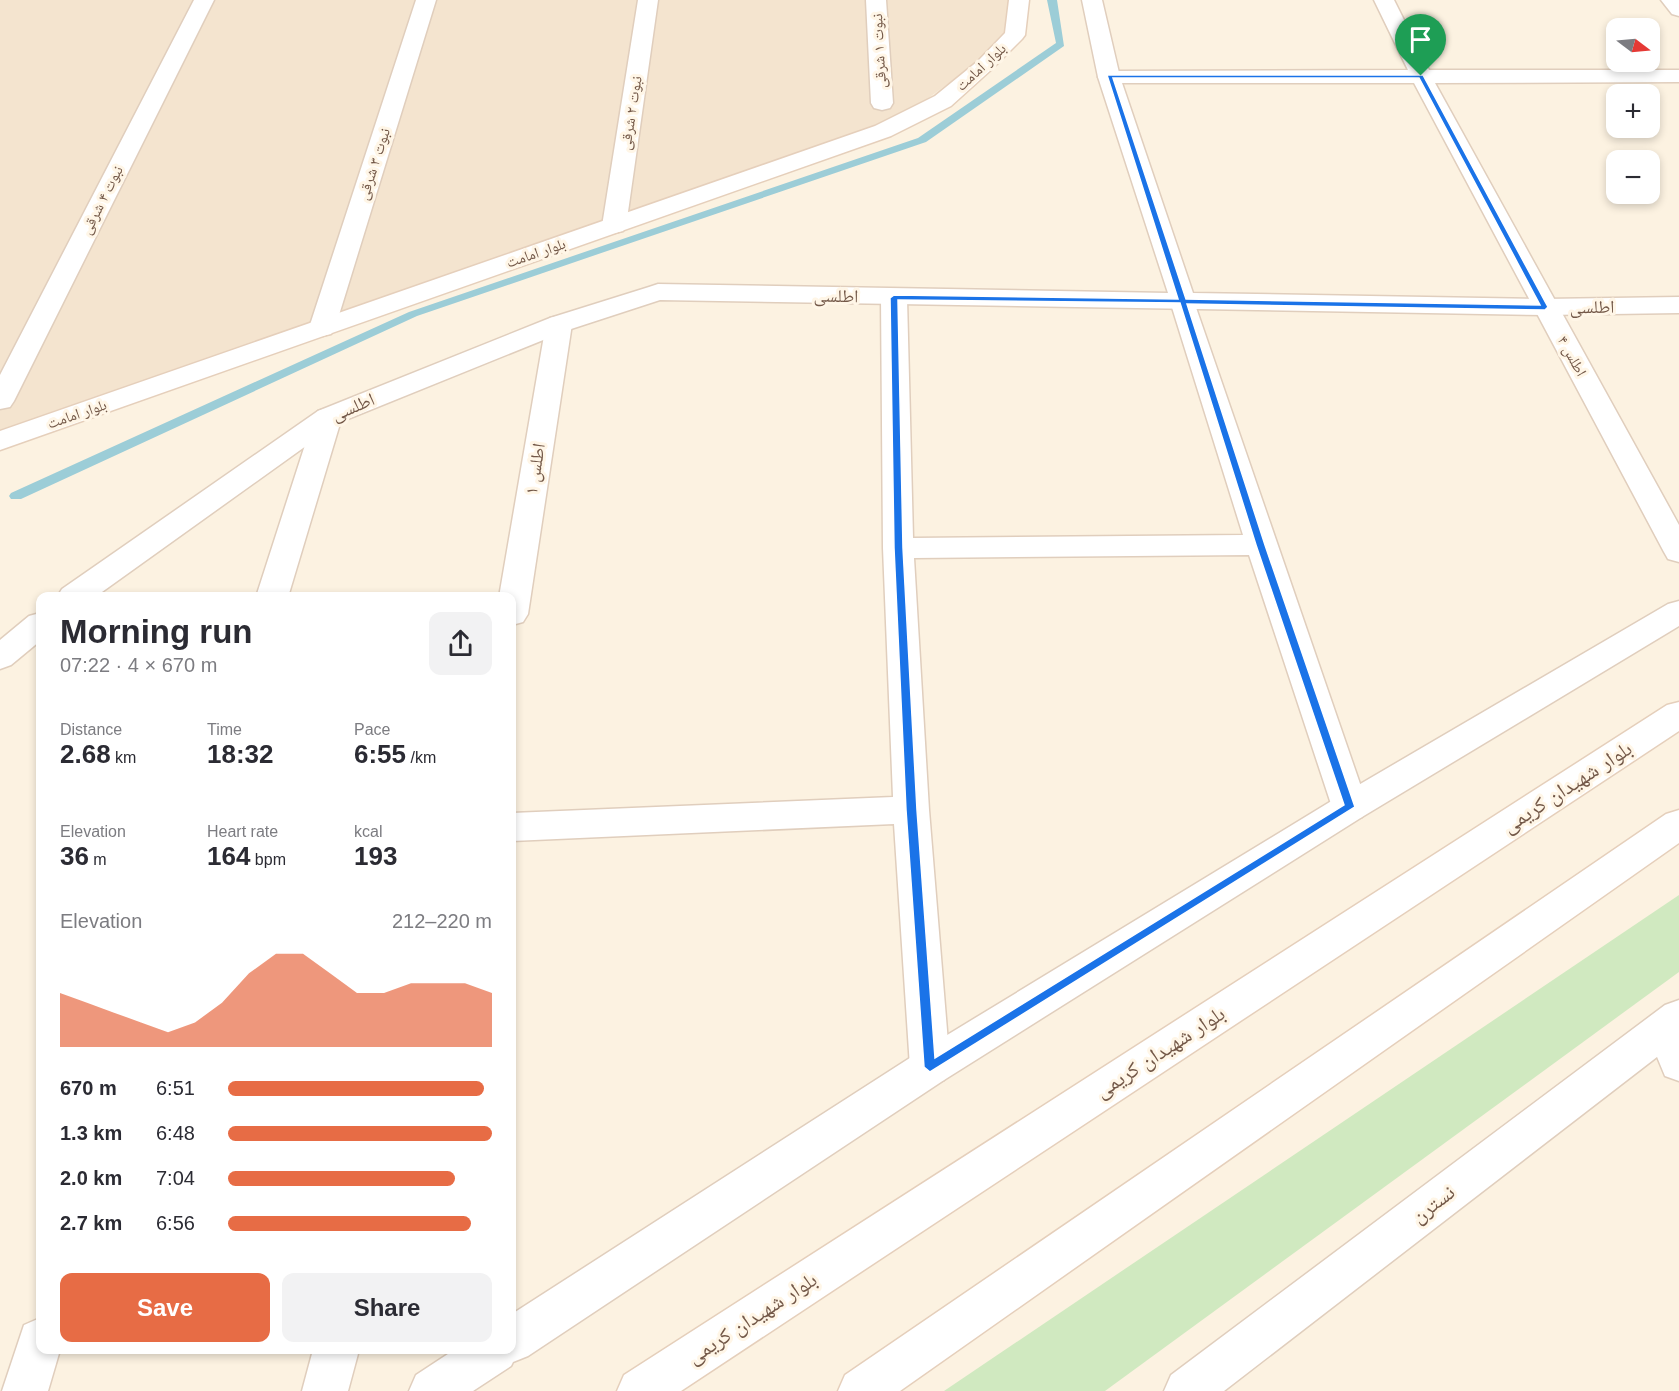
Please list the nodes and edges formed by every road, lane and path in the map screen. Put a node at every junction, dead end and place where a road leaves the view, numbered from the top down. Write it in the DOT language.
graph roads {
  1 [pos="204,0"];
  2 [pos="426,0"];
  3 [pos="648,0"];
  4 [pos="876,0"];
  5 [pos="1019,0"];
  6 [pos="1092,0"];
  7 [pos="1384,0"];
  8 [pos="1671,0"];
  9 [pos="1679,10"];
  10 [pos="1109,76"];
  11 [pos="1421,76"];
  12 [pos="1679,76"];
  13 [pos="882,103"];
  14 [pos="614,225"];
  15 [pos="894,298"];
  16 [pos="1183,301"];
  17 [pos="1679,305"];
  18 [pos="1545,307"];
  19 [pos="559,324"];
  20 [pos="322,328"];
  21 [pos="0,401"];
  22 [pos="328,417"];
  23 [pos="0,441"];
  24 [pos="1261,545"];
  25 [pos="898,548"];
  26 [pos="1679,552"];
  27 [pos="80,592"];
  28 [pos="274,592"];
  29 [pos="516,592"];
  30 [pos="1679,612"];
  31 [pos="36,627"];
  32 [pos="0,657"];
  33 [pos="1679,714"];
  34 [pos="1350,807"];
  35 [pos="911,810"];
  36 [pos="1679,824"];
  37 [pos="516,827"];
  38 [pos="1674,1036"];
  39 [pos="930,1067"];
  40 [pos="516,1337"];
  41 [pos="36,1354"];
  42 [pos="335,1354"];
  43 [pos="489,1354"];
  44 [pos="25,1391"];
  45 [pos="326,1391"];
  46 [pos="432,1391"];
  47 [pos="640,1391"];
  48 [pos="861,1391"];
  49 [pos="1187,1391"];
  1 -- 21 [label="street, نبوت ۴ شرقی"];
  2 -- 20 [label="street, نبوت ۳ شرقی"];
  3 -- 14 [label="street, نبوت ۲ شرقی"];
  4 -- 13 [label="street, نبوت ۱ شرقی"];
  5 -- 14 [label="street, بلوار امامت"];
  6 -- 10 [label="street"];
  7 -- 11 [label="street, اطلس ۴"];
  8 -- 9 [label="street"];
  10 -- 11 [label="street"];
  10 -- 16 [label="street"];
  11 -- 12 [label="street"];
  11 -- 18 [label="street, اطلس ۴"];
  14 -- 20 [label="street, بلوار امامت"];
  15 -- 16 [label="street, اطلسی"];
  15 -- 19 [label="street, اطلسی"];
  15 -- 25 [label="street"];
  16 -- 18 [label="street, اطلسی"];
  16 -- 24 [label="street"];
  17 -- 18 [label="street, اطلسی"];
  18 -- 26 [label="street, اطلس ۴"];
  19 -- 22 [label="street, اطلسی"];
  19 -- 29 [label="street, اطلس ۱"];
  20 -- 23 [label="street, بلوار امامت"];
  22 -- 27 [label="street, اطلسی"];
  22 -- 28 [label="street"];
  24 -- 25 [label="street"];
  24 -- 34 [label="street"];
  25 -- 35 [label="street"];
  30 -- 34 [label="street"];
  31 -- 32 [label="street"];
  33 -- 47 [label="street, بلوار شهیدان کریمی"];
  34 -- 39 [label="street"];
  35 -- 37 [label="street"];
  35 -- 39 [label="street"];
  36 -- 48 [label="street"];
  38 -- 49 [label="street, نسترن"];
  39 -- 40 [label="street"];
  41 -- 44 [label="street"];
  42 -- 45 [label="street"];
  43 -- 46 [label="street"];
}
